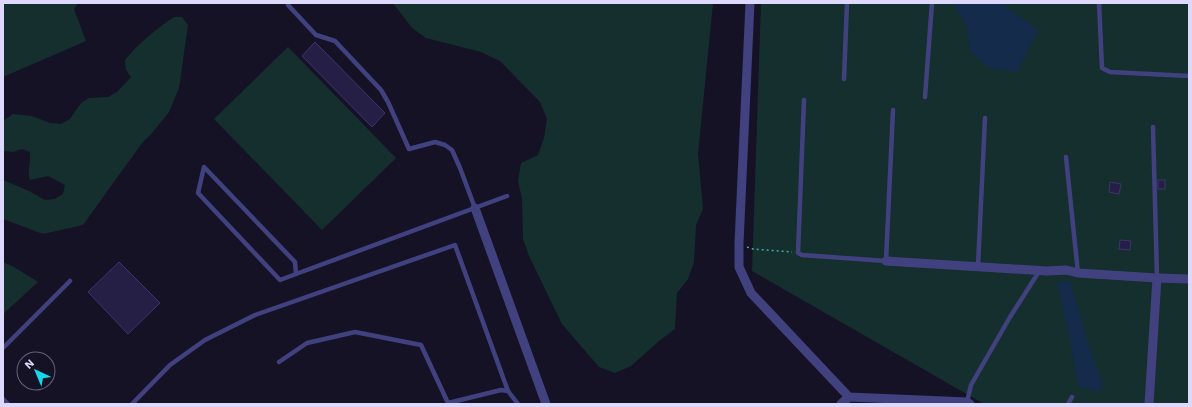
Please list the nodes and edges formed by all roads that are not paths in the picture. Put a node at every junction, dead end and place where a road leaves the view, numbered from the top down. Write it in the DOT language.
graph roads {
  1 [pos="750,3"];
  2 [pos="847,3"];
  3 [pos="932,3"];
  4 [pos="1099,3"];
  5 [pos="288,5"];
  6 [pos="1189,76"];
  7 [pos="844,78"];
  8 [pos="925,97"];
  9 [pos="804,100"];
  10 [pos="893,110"];
  11 [pos="985,118"];
  12 [pos="1153,127"];
  13 [pos="1066,157"];
  14 [pos="508,196"];
  15 [pos="475,208"];
  16 [pos="886,261"];
  17 [pos="978,266"];
  18 [pos="1040,270"];
  19 [pos="1078,272"];
  20 [pos="296,274"];
  21 [pos="1157,278"];
  22 [pos="1189,279"];
  23 [pos="70,281"];
  24 [pos="3,348"];
  25 [pos="279,362"];
  26 [pos="508,391"];
  27 [pos="849,397"];
  28 [pos="1072,397"];
  29 [pos="3,399"];
  30 [pos="969,403"];
  31 [pos="8,404"];
  32 [pos="132,404"];
  33 [pos="518,404"];
  34 [pos="545,404"];
  35 [pos="841,404"];
  36 [pos="1068,404"];
  37 [pos="1149,404"];
  1 -- 27 [label="street"];
  2 -- 7 [label="lane"];
  3 -- 8 [label="lane"];
  4 -- 6 [label="lane"];
  5 -- 15 [label="lane"];
  9 -- 16 [label="lane"];
  10 -- 16 [label="lane"];
  11 -- 17 [label="lane"];
  12 -- 21 [label="lane"];
  13 -- 19 [label="lane"];
  14 -- 15 [label="lane"];
  15 -- 20 [label="lane"];
  15 -- 34 [label="street"];
  16 -- 17 [label="street"];
  17 -- 18 [label="street"];
  18 -- 19 [label="street"];
  18 -- 30 [label="lane"];
  19 -- 21 [label="street"];
  20 -- 20 [label="lane"];
  21 -- 22 [label="street"];
  21 -- 37 [label="street"];
  23 -- 24 [label="lane"];
  25 -- 26 [label="lane"];
  26 -- 32 [label="lane"];
  26 -- 33 [label="lane"];
  27 -- 30 [label="street"];
  27 -- 35 [label="street"];
  28 -- 36 [label="lane"];
  29 -- 31 [label="lane"];
}
